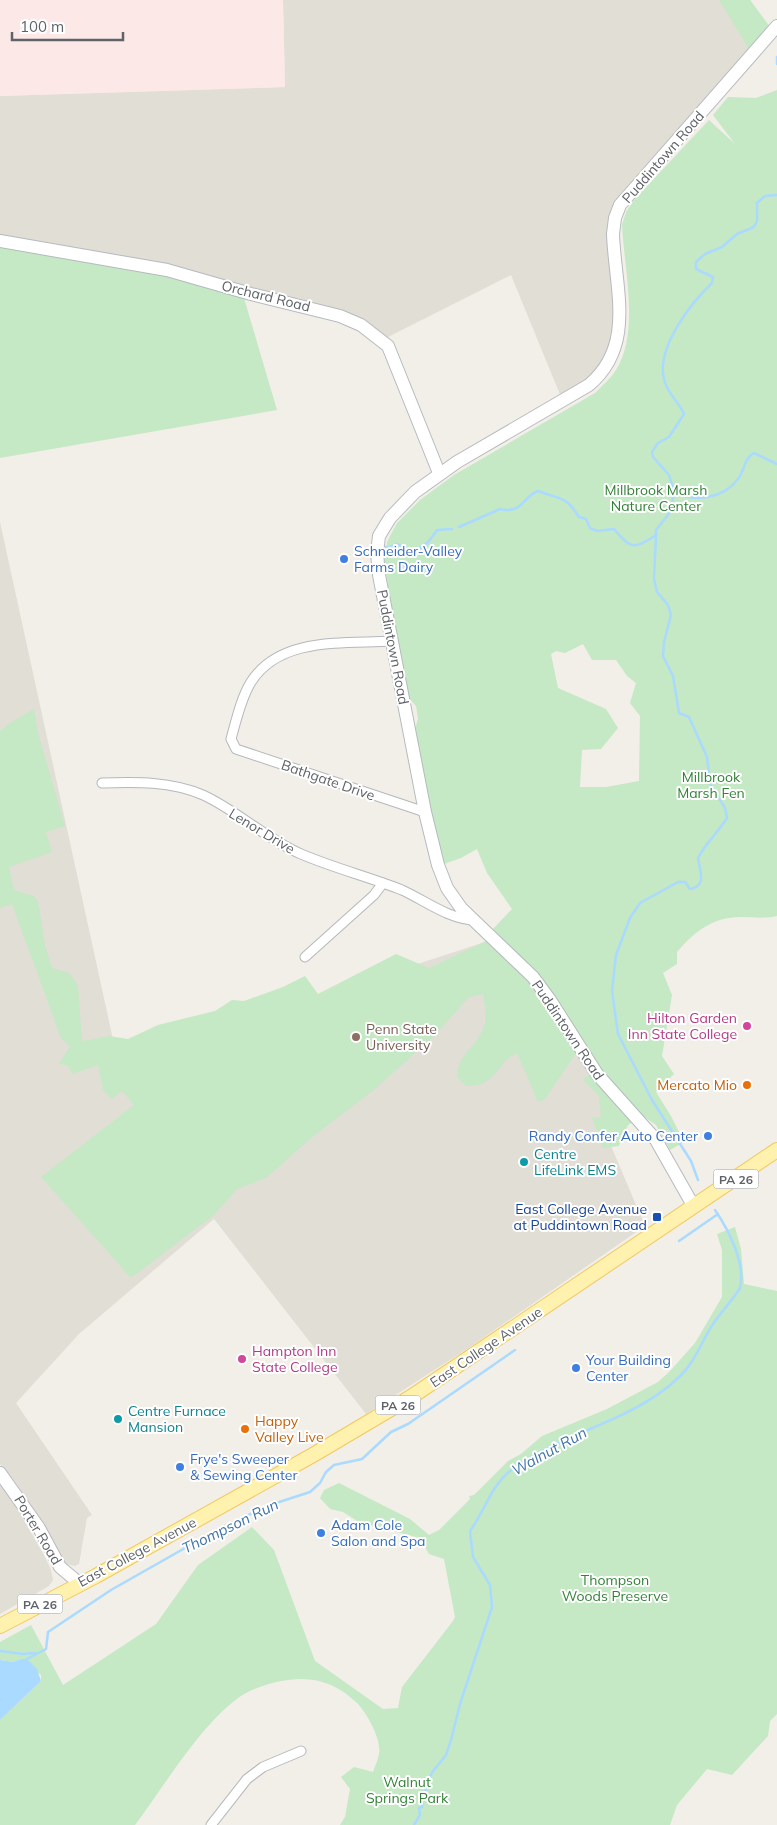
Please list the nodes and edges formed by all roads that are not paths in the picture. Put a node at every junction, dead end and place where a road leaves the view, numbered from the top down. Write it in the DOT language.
graph roads {
  1 [pos="777,26"];
  2 [pos="0,242"];
  3 [pos="439,473"];
  4 [pos="392,640"];
  5 [pos="102,783"];
  6 [pos="426,812"];
  7 [pos="383,883"];
  8 [pos="475,920"];
  9 [pos="305,957"];
  10 [pos="777,1150"];
  11 [pos="694,1207"];
  12 [pos="0,1473"];
  13 [pos="79,1583"];
  14 [pos="0,1626"];
  15 [pos="301,1751"];
  16 [pos="211,1825"];
  1 -- 3 [label="street, Puddintown Road"];
  2 -- 3 [label="street, Orchard Road"];
  3 -- 4 [label="street, Puddintown Road"];
  4 -- 6 [label="street, Puddintown Road"];
  4 -- 6 [label="street, Bathgate Drive"];
  5 -- 7 [label="street, Lenor Drive"];
  6 -- 8 [label="street, Puddintown Road"];
  7 -- 8 [label="street, Lenor Drive"];
  7 -- 9 [label="street"];
  8 -- 11 [label="street, Puddintown Road"];
  10 -- 11 [label="main road, East College Avenue / PA 26"];
  11 -- 13 [label="main road, East College Avenue / PA 26"];
  12 -- 13 [label="street, Porter Road"];
  13 -- 14 [label="main road, East College Avenue / PA 26"];
  15 -- 16 [label="street"];
}
